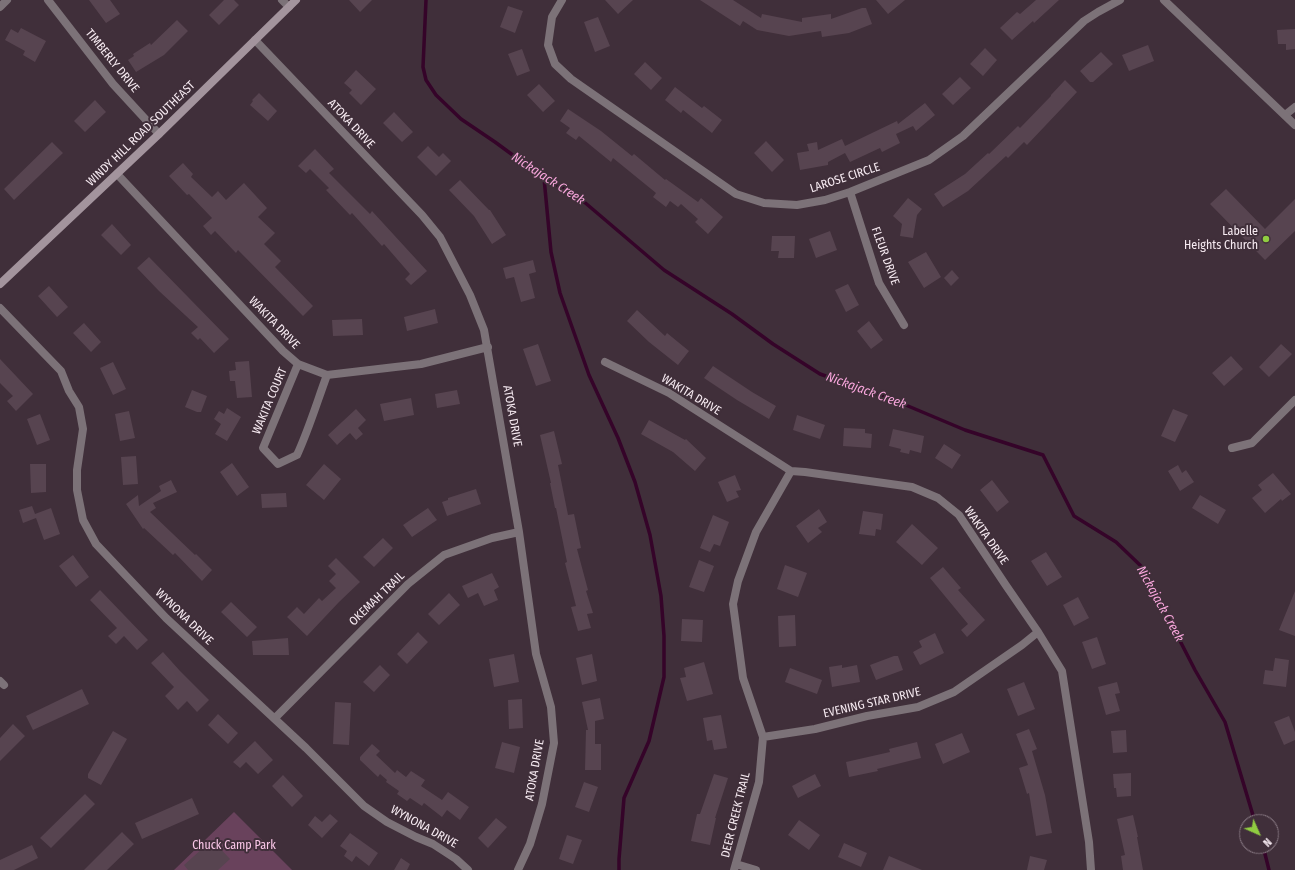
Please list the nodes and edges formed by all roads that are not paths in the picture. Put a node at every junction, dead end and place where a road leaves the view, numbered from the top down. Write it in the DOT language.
graph roads {
  1 [pos="7,0"];
  2 [pos="48,0"];
  3 [pos="282,0"];
  4 [pos="296,0"];
  5 [pos="562,0"];
  6 [pos="1120,0"];
  7 [pos="1164,0"];
  8 [pos="0,7"];
  9 [pos="289,8"];
  10 [pos="255,40"];
  11 [pos="1295,107"];
  12 [pos="1285,115"];
  13 [pos="1295,125"];
  14 [pos="160,134"];
  15 [pos="117,174"];
  16 [pos="850,192"];
  17 [pos="0,284"];
  18 [pos="0,308"];
  19 [pos="904,325"];
  20 [pos="488,347"];
  21 [pos="604,362"];
  22 [pos="298,364"];
  23 [pos="327,375"];
  24 [pos="1295,400"];
  25 [pos="1232,448"];
  26 [pos="791,472"];
  27 [pos="519,532"];
  28 [pos="1038,632"];
  29 [pos="275,718"];
  30 [pos="763,737"];
  31 [pos="735,867"];
  32 [pos="468,870"];
  33 [pos="518,870"];
  34 [pos="756,870"];
  35 [pos="1091,870"];
  1 -- 8 [label="street"];
  2 -- 14 [label="street, TIMBERLY DRIVE"];
  3 -- 9 [label="street"];
  4 -- 9 [label="main road, WINDY HILL ROAD SOUTHEAST"];
  5 -- 16 [label="street, LAROSE CIRCLE"];
  6 -- 16 [label="street, LAROSE CIRCLE"];
  7 -- 12 [label="street"];
  9 -- 10 [label="main road, WINDY HILL ROAD SOUTHEAST"];
  10 -- 14 [label="main road, WINDY HILL ROAD SOUTHEAST"];
  10 -- 20 [label="street, ATOKA DRIVE"];
  11 -- 12 [label="street"];
  12 -- 13 [label="street"];
  14 -- 15 [label="main road, WINDY HILL ROAD SOUTHEAST"];
  15 -- 17 [label="main road, WINDY HILL ROAD SOUTHEAST"];
  15 -- 22 [label="street, WAKITA DRIVE"];
  16 -- 19 [label="street, FLEUR DRIVE"];
  18 -- 29 [label="street, WYNONA DRIVE"];
  20 -- 23 [label="street, WAKITA DRIVE"];
  20 -- 27 [label="street, ATOKA DRIVE"];
  21 -- 26 [label="street, WAKITA DRIVE"];
  22 -- 23 [label="street, WAKITA DRIVE"];
  22 -- 23 [label="street, WAKITA COURT"];
  24 -- 25 [label="street"];
  26 -- 28 [label="street, WAKITA DRIVE"];
  26 -- 30 [label="street, DEER CREEK TRAIL"];
  27 -- 29 [label="street, OKEMAH TRAIL"];
  27 -- 33 [label="street, ATOKA DRIVE"];
  28 -- 30 [label="street, EVENING STAR DRIVE"];
  28 -- 35 [label="street, WAKITA DRIVE"];
  29 -- 32 [label="street, WYNONA DRIVE"];
  30 -- 31 [label="street, DEER CREEK TRAIL"];
  31 -- 34 [label="street"];
}
